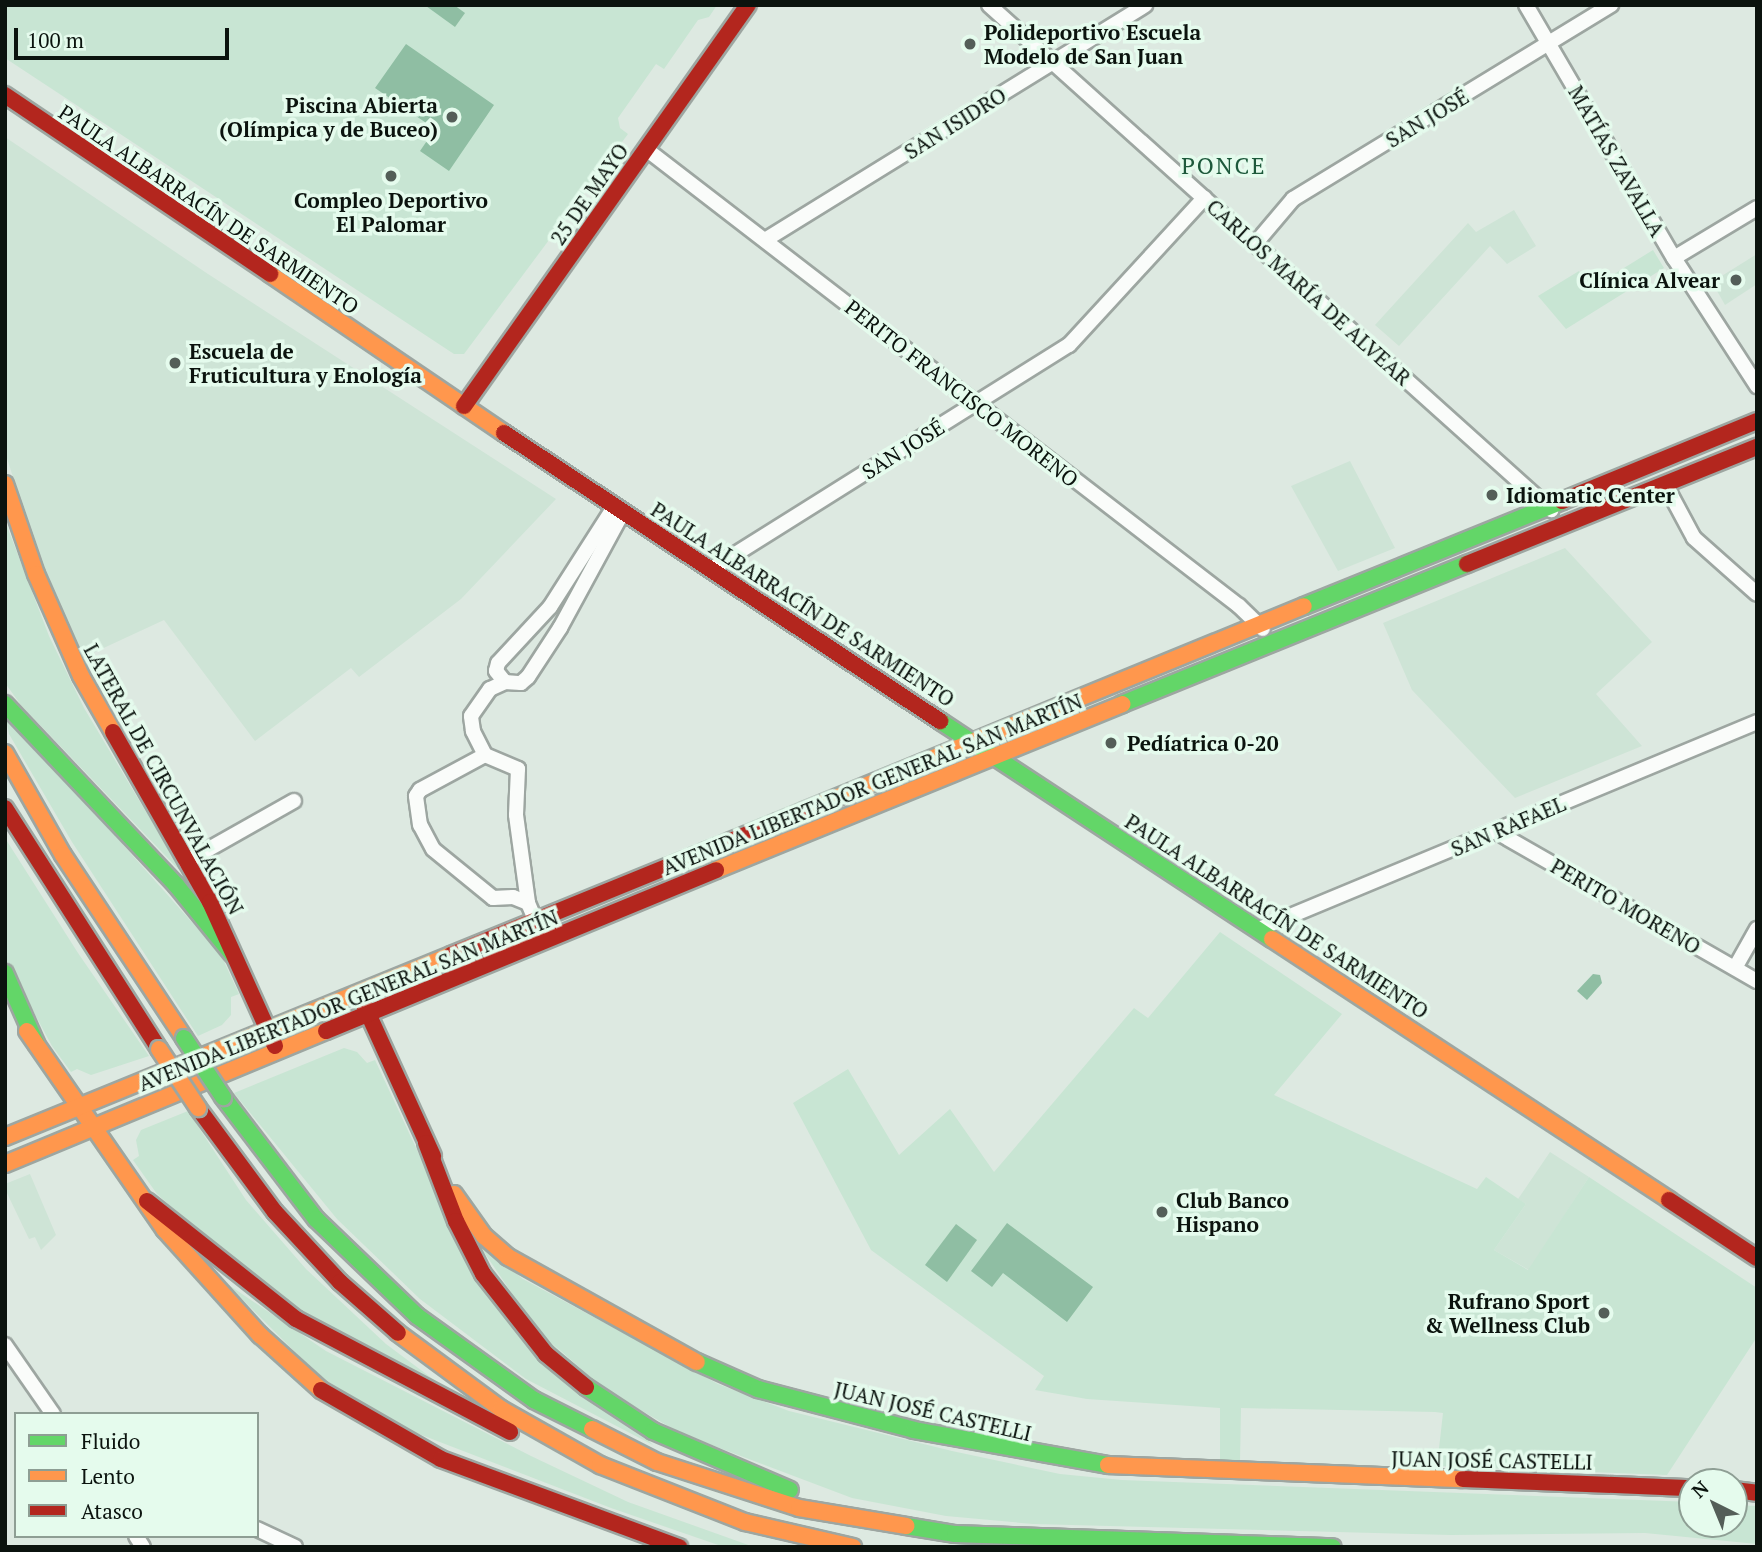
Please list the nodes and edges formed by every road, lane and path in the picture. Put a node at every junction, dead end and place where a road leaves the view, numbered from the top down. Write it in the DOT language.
graph roads {
  1 [pos="747,5"];
  2 [pos="989,5"];
  3 [pos="1145,5"];
  4 [pos="1526,5"];
  5 [pos="1611,5"];
  6 [pos="1549,43"];
  7 [pos="1055,62"];
  8 [pos="5,95"];
  9 [pos="646,149"];
  10 [pos="1204,198"];
  11 [pos="1757,208"];
  12 [pos="765,240"];
  13 [pos="1255,244"];
  14 [pos="1674,258"];
  15 [pos="1757,386"];
  16 [pos="975,404"];
  17 [pos="464,406"];
  18 [pos="1757,421"];
  19 [pos="1757,447"];
  20 [pos="5,484"];
  21 [pos="1665,484"];
  22 [pos="1549,505"];
  23 [pos="619,509"];
  24 [pos="1559,527"];
  25 [pos="709,570"];
  26 [pos="1757,594"];
  27 [pos="1260,622"];
  28 [pos="1270,644"];
  29 [pos="505,682"];
  30 [pos="5,704"];
  31 [pos="1757,722"];
  32 [pos="971,739"];
  33 [pos="5,753"];
  34 [pos="485,755"];
  35 [pos="996,756"];
  36 [pos="294,801"];
  37 [pos="5,808"];
  38 [pos="1495,831"];
  39 [pos="186,862"];
  40 [pos="531,910"];
  41 [pos="1259,929"];
  42 [pos="1757,929"];
  43 [pos="544,942"];
  44 [pos="232,954"];
  45 [pos="1735,968"];
  46 [pos="5,973"];
  47 [pos="1757,981"];
  48 [pos="357,990"];
  49 [pos="5,1000"];
  50 [pos="368,1014"];
  51 [pos="266,1027"];
  52 [pos="36,1043"];
  53 [pos="277,1052"];
  54 [pos="79,1106"];
  55 [pos="96,1126"];
  56 [pos="5,1137"];
  57 [pos="426,1143"];
  58 [pos="5,1164"];
  59 [pos="148,1200"];
  60 [pos="1757,1258"];
  61 [pos="5,1345"];
  62 [pos="51,1412"];
  63 [pos="1678,1487"];
  64 [pos="727,1516"];
  65 [pos="912,1528"];
  66 [pos="259,1530"];
  67 [pos="640,1541"];
  68 [pos="295,1547"];
  69 [pos="679,1547"];
  70 [pos="853,1547"];
  71 [pos="1334,1547"];
  1 -- 9 [label="main road, 25 DE MAYO"];
  2 -- 7 [label="street, CARLOS MARÍA DE ALVEAR"];
  3 -- 7 [label="street, SAN ISIDRO"];
  4 -- 6 [label="street, MATÍAS ZAVALLA"];
  5 -- 6 [label="street, SAN JOSÉ"];
  6 -- 13 [label="street, SAN JOSÉ"];
  6 -- 14 [label="street, MATÍAS ZAVALLA"];
  7 -- 10 [label="street, CARLOS MARÍA DE ALVEAR"];
  7 -- 12 [label="street, SAN ISIDRO"];
  8 -- 17 [label="main road, PAULA ALBARRACÍN DE SARMIENTO"];
  9 -- 12 [label="street, PERITO FRANCISCO MORENO"];
  9 -- 17 [label="main road, 25 DE MAYO"];
  10 -- 13 [label="street, CARLOS MARÍA DE ALVEAR"];
  10 -- 16 [label="street, SAN JOSÉ"];
  11 -- 14 [label="street"];
  12 -- 16 [label="street, PERITO FRANCISCO MORENO"];
  13 -- 22 [label="street, CARLOS MARÍA DE ALVEAR"];
  14 -- 15 [label="street, MATÍAS ZAVALLA"];
  16 -- 25 [label="street, SAN JOSÉ"];
  16 -- 27 [label="street, PERITO FRANCISCO MORENO"];
  17 -- 23 [label="main road, PAULA ALBARRACÍN DE SARMIENTO"];
  18 -- 22 [label="main road, AVENIDA LIBERTADOR GENERAL SAN MARTÍN"];
  19 -- 21 [label="main road, AVENIDA LIBERTADOR GENERAL SAN MARTÍN"];
  20 -- 39 [label="main road, LATERAL DE CIRCUNVALACIÓN"];
  21 -- 24 [label="main road, AVENIDA LIBERTADOR GENERAL SAN MARTÍN"];
  21 -- 26 [label="street"];
  22 -- 24 [label="street, CARLOS MARÍA DE ALVEAR"];
  22 -- 27 [label="main road, AVENIDA LIBERTADOR GENERAL SAN MARTÍN"];
  23 -- 25 [label="main road, PAULA ALBARRACÍN DE SARMIENTO"];
  23 -- 29 [label="street"];
  23 -- 29 [label="street"];
  24 -- 28 [label="main road, AVENIDA LIBERTADOR GENERAL SAN MARTÍN"];
  25 -- 32 [label="main road, PAULA ALBARRACÍN DE SARMIENTO"];
  27 -- 28 [label="street, PERITO FRANCISCO MORENO"];
  27 -- 32 [label="main road, AVENIDA LIBERTADOR GENERAL SAN MARTÍN"];
  28 -- 35 [label="main road, AVENIDA LIBERTADOR GENERAL SAN MARTÍN"];
  29 -- 34 [label="street"];
  30 -- 44 [label="main road"];
  31 -- 38 [label="street, SAN RAFAEL"];
  32 -- 35 [label="main road, PAULA ALBARRACÍN DE SARMIENTO"];
  32 -- 40 [label="main road, AVENIDA LIBERTADOR GENERAL SAN MARTÍN"];
  33 -- 65 [label="main road, bridge"];
  34 -- 40 [label="street"];
  34 -- 40 [label="street"];
  35 -- 41 [label="main road, PAULA ALBARRACÍN DE SARMIENTO"];
  35 -- 43 [label="main road, AVENIDA LIBERTADOR GENERAL SAN MARTÍN"];
  36 -- 39 [label="street"];
  37 -- 64 [label="main road, bridge"];
  38 -- 41 [label="street, SAN RAFAEL"];
  38 -- 45 [label="street, PERITO MORENO"];
  39 -- 44 [label="main road, LATERAL DE CIRCUNVALACIÓN"];
  40 -- 43 [label="street"];
  40 -- 48 [label="main road, AVENIDA LIBERTADOR GENERAL SAN MARTÍN"];
  41 -- 60 [label="main road, PAULA ALBARRACÍN DE SARMIENTO"];
  42 -- 45 [label="street"];
  43 -- 50 [label="main road, AVENIDA LIBERTADOR GENERAL SAN MARTÍN"];
  44 -- 51 [label="main road, LATERAL DE CIRCUNVALACIÓN"];
  45 -- 47 [label="street, PERITO MORENO"];
  46 -- 52 [label="main road"];
  48 -- 50 [label="main road, JUAN JOSÉ CASTELLI"];
  48 -- 51 [label="main road, AVENIDA LIBERTADOR GENERAL SAN MARTÍN"];
  49 -- 52 [label="main road"];
  50 -- 53 [label="main road, AVENIDA LIBERTADOR GENERAL SAN MARTÍN"];
  50 -- 57 [label="main road, JUAN JOSÉ CASTELLI"];
  51 -- 53 [label="main road, LATERAL DE CIRCUNVALACIÓN"];
  51 -- 54 [label="main road, AVENIDA LIBERTADOR GENERAL SAN MARTÍN"];
  52 -- 54 [label="main road"];
  53 -- 55 [label="main road, AVENIDA LIBERTADOR GENERAL SAN MARTÍN"];
  54 -- 55 [label="main road"];
  54 -- 56 [label="main road, AVENIDA LIBERTADOR GENERAL SAN MARTÍN"];
  55 -- 58 [label="main road, AVENIDA LIBERTADOR GENERAL SAN MARTÍN"];
  55 -- 59 [label="main road"];
  57 -- 63 [label="main road, JUAN JOSÉ CASTELLI"];
  57 -- 65 [label="main road"];
  59 -- 64 [label="main road"];
  59 -- 67 [label="main road"];
  61 -- 62 [label="street"];
  64 -- 70 [label="main road"];
  65 -- 71 [label="main road"];
  66 -- 68 [label="street"];
  67 -- 69 [label="main road"];
}
